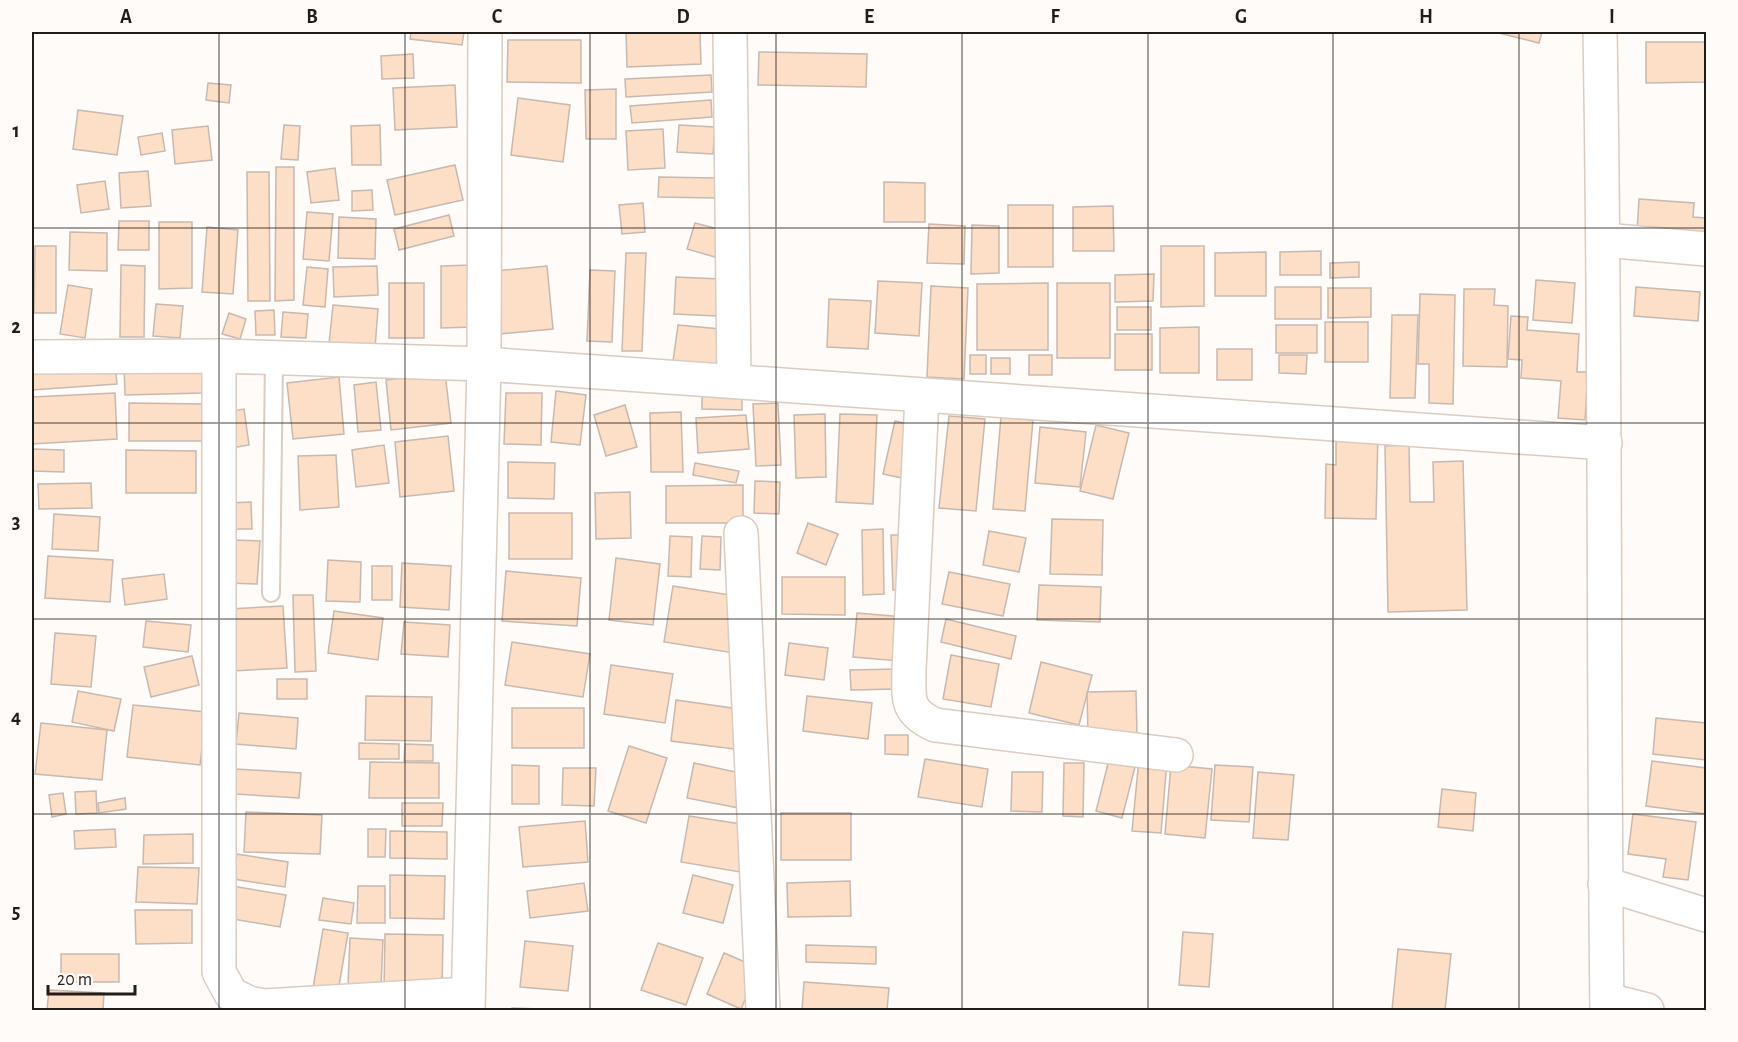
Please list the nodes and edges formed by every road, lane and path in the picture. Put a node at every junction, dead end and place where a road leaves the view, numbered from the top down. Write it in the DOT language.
graph roads {
  1 [pos="485,32"];
  2 [pos="730,32"];
  3 [pos="1600,32"];
  4 [pos="1604,240"];
  5 [pos="1707,249"];
  6 [pos="219,356"];
  7 [pos="32,357"];
  8 [pos="274,358"];
  9 [pos="484,364"];
  10 [pos="734,381"];
  11 [pos="922,396"];
  12 [pos="1605,443"];
  13 [pos="741,532"];
  14 [pos="272,593"];
  15 [pos="1176,755"];
  16 [pos="1605,884"];
  17 [pos="1707,915"];
  18 [pos="468,1002"];
  19 [pos="1607,1005"];
  20 [pos="763,1011"];
  21 [pos="1647,1011"];
  1 -- 9 [label="street"];
  2 -- 10 [label="street"];
  3 -- 4 [label="street"];
  4 -- 5 [label="street"];
  4 -- 12 [label="street"];
  6 -- 7 [label="street"];
  6 -- 8 [label="street"];
  6 -- 18 [label="street"];
  8 -- 9 [label="street"];
  8 -- 14 [label="lane"];
  9 -- 10 [label="street"];
  9 -- 18 [label="street"];
  10 -- 11 [label="street"];
  11 -- 12 [label="street"];
  11 -- 15 [label="street"];
  12 -- 16 [label="street"];
  13 -- 20 [label="street"];
  16 -- 17 [label="street"];
  16 -- 19 [label="street"];
  19 -- 21 [label="street"];
}
